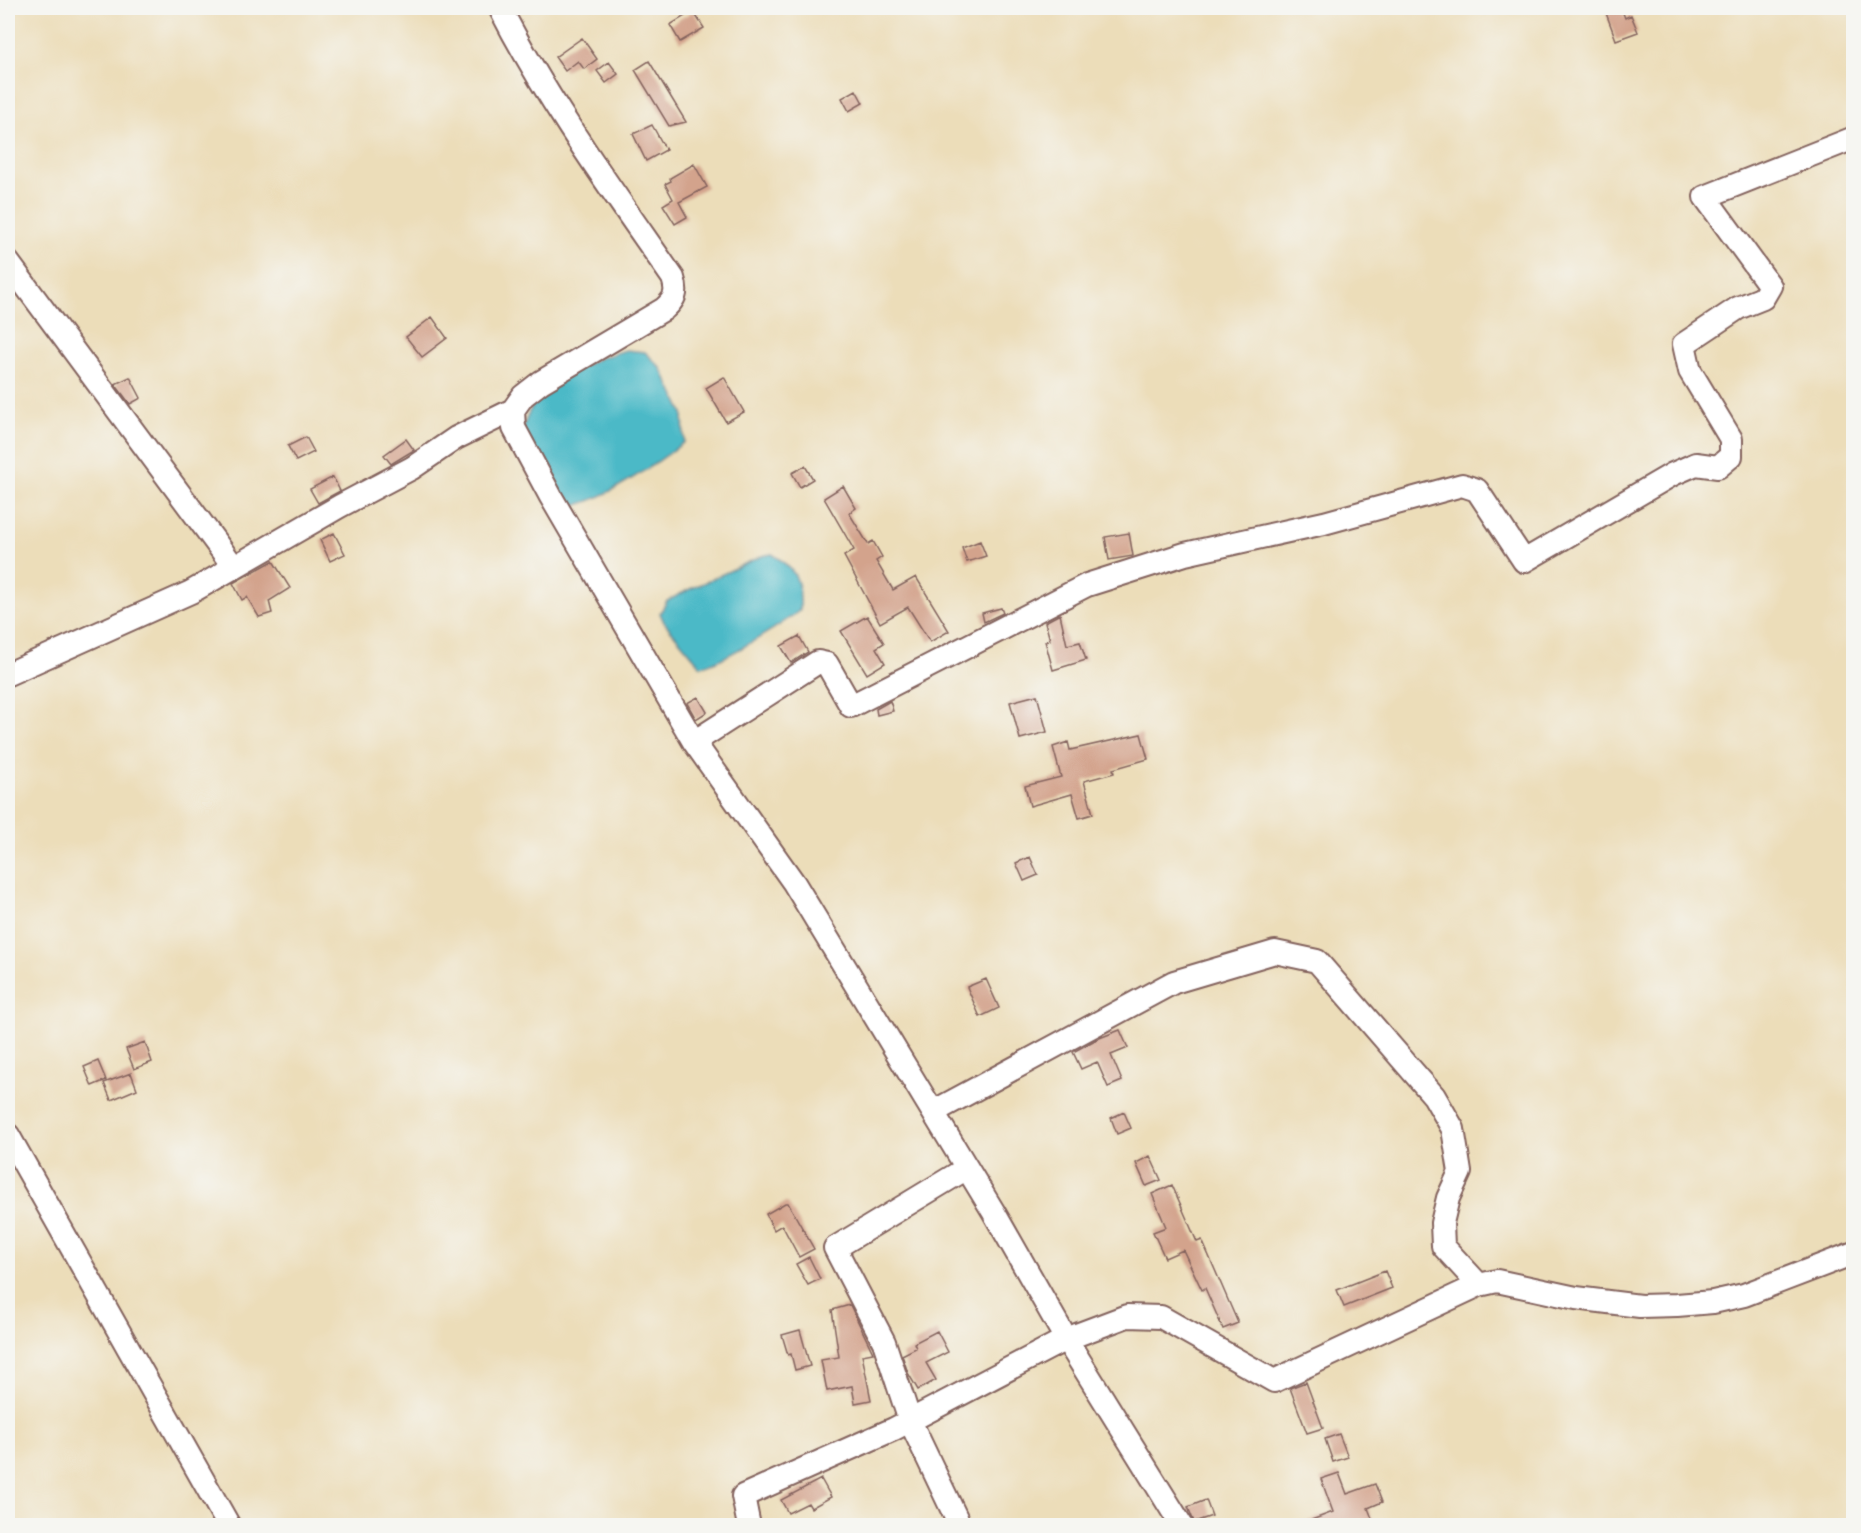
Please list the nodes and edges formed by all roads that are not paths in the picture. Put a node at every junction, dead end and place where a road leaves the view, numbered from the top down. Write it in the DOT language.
graph roads {
  1 [pos="500,8"];
  2 [pos="1854,138"];
  3 [pos="8,262"];
  4 [pos="513,410"];
  5 [pos="234,567"];
  6 [pos="8,674"];
  7 [pos="694,742"];
  8 [pos="933,1112"];
  9 [pos="8,1135"];
  10 [pos="967,1168"];
  11 [pos="1854,1253"];
  12 [pos="1479,1285"];
  13 [pos="1066,1339"];
  14 [pos="910,1420"];
  15 [pos="229,1526"];
  16 [pos="749,1526"];
  17 [pos="960,1526"];
  18 [pos="1182,1526"];
  1 -- 4 [label="street"];
  2 -- 7 [label="street"];
  3 -- 5 [label="street"];
  4 -- 5 [label="street"];
  4 -- 7 [label="street"];
  5 -- 6 [label="street"];
  7 -- 8 [label="street"];
  8 -- 10 [label="street"];
  8 -- 12 [label="street"];
  9 -- 15 [label="street"];
  10 -- 13 [label="street"];
  10 -- 14 [label="street"];
  11 -- 12 [label="street"];
  12 -- 13 [label="street"];
  13 -- 14 [label="street"];
  13 -- 18 [label="street"];
  14 -- 16 [label="street"];
  14 -- 17 [label="street"];
}
